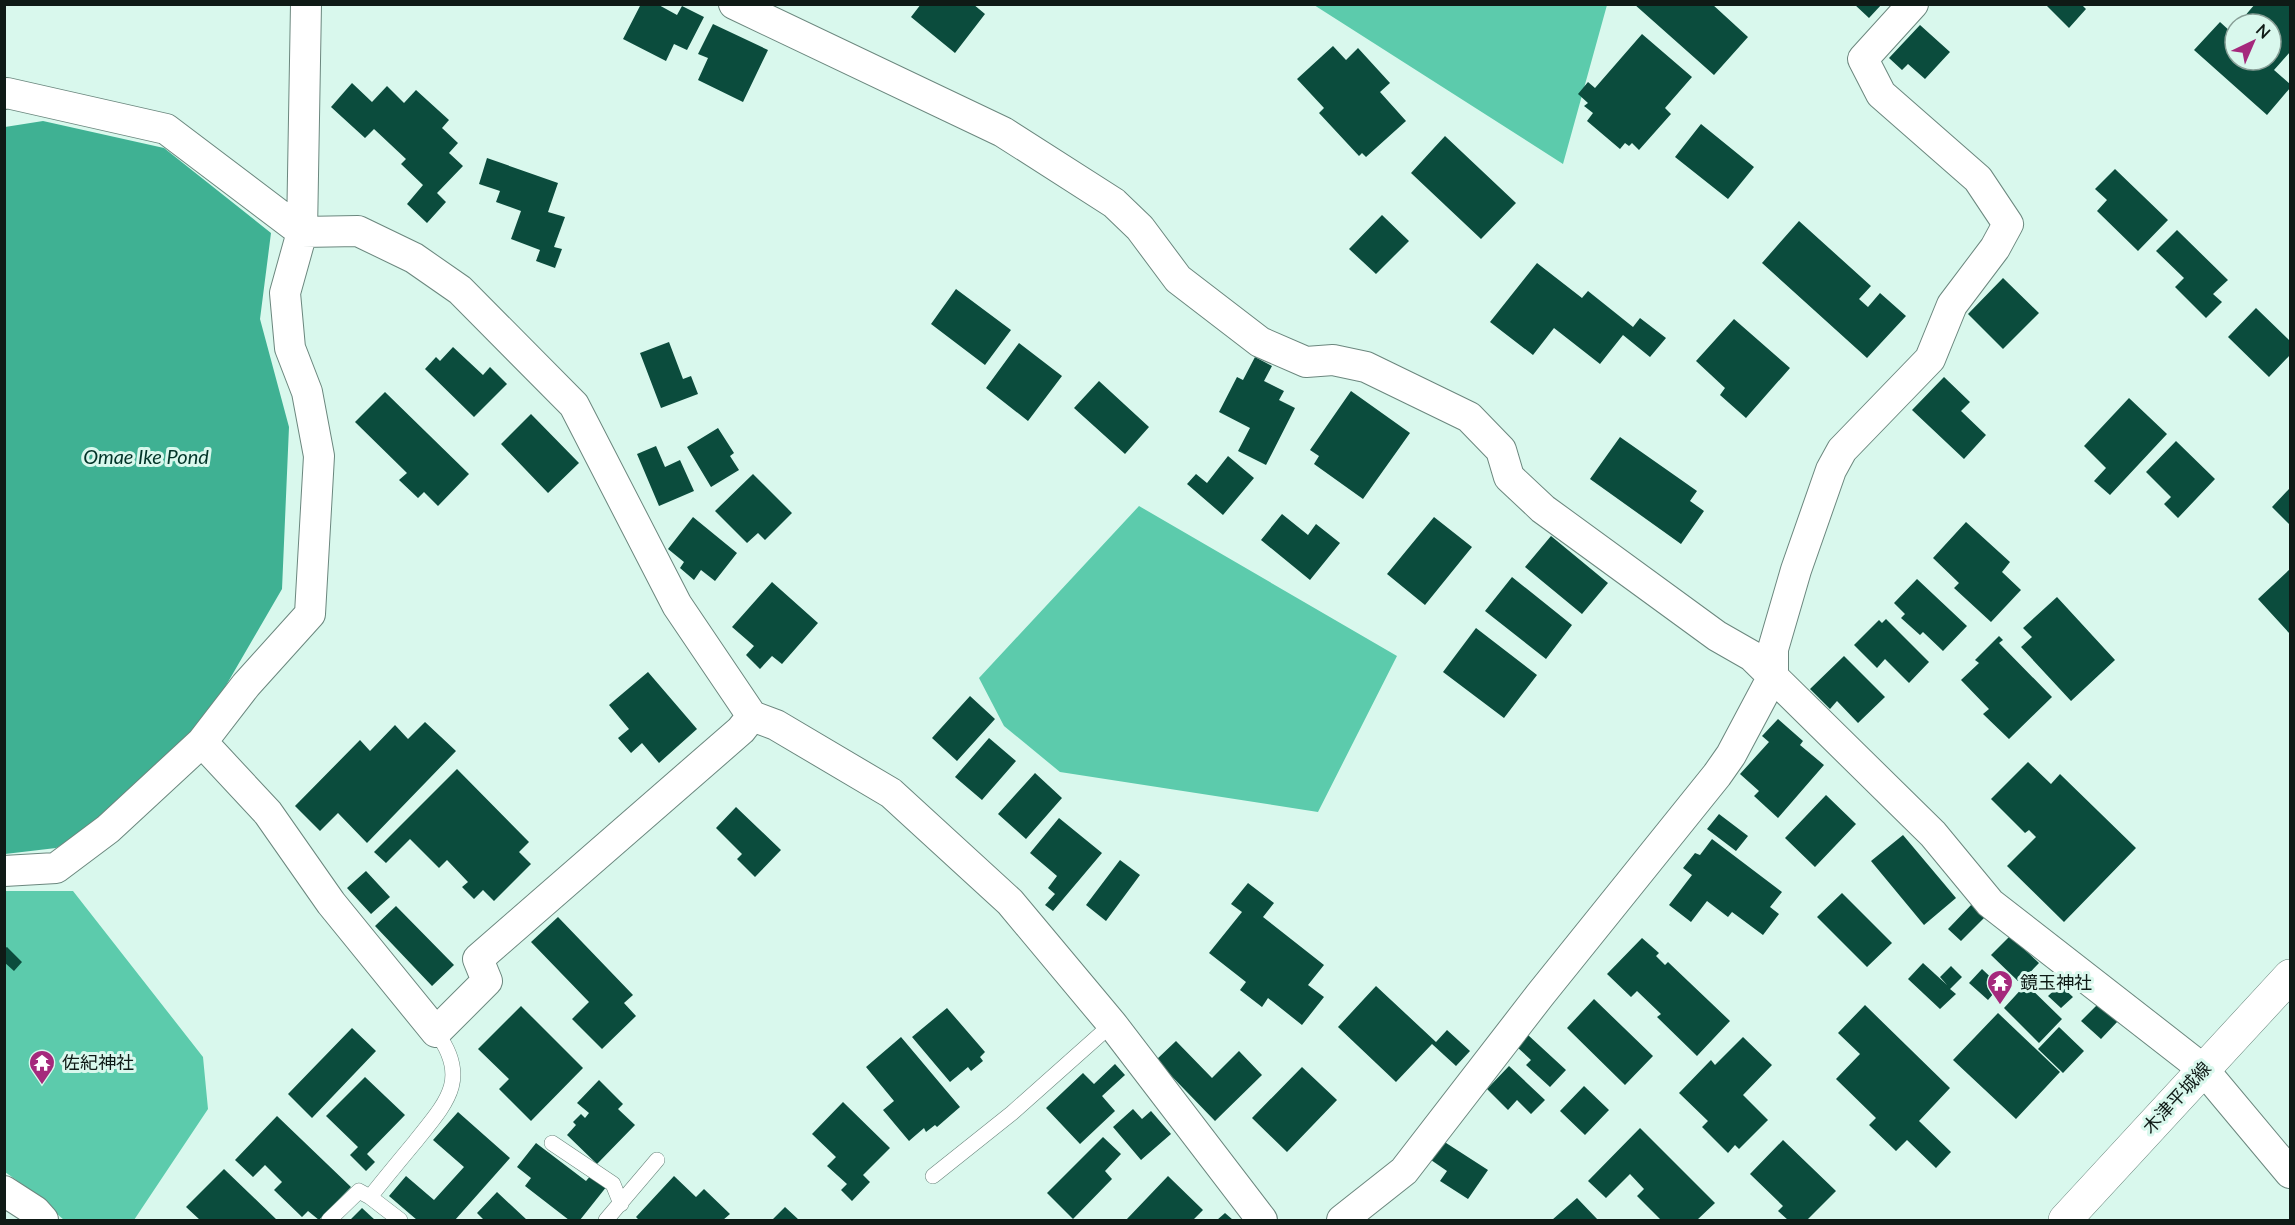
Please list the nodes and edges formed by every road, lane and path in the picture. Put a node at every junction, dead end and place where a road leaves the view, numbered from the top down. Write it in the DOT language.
graph roads {
  1 [pos="306,4"];
  2 [pos="734,4"];
  3 [pos="1913,4"];
  4 [pos="4,94"];
  5 [pos="302,232"];
  6 [pos="1773,676"];
  7 [pos="752,716"];
  8 [pos="202,742"];
  9 [pos="4,871"];
  10 [pos="2290,976"];
  11 [pos="1112,1024"];
  12 [pos="436,1032"];
  13 [pos="2203,1069"];
  14 [pos="552,1143"];
  15 [pos="657,1160"];
  16 [pos="2290,1173"];
  17 [pos="933,1176"];
  18 [pos="4,1191"];
  19 [pos="370,1197"];
  20 [pos="621,1204"];
  21 [pos="43,1221"];
  22 [pos="329,1221"];
  23 [pos="400,1221"];
  24 [pos="606,1221"];
  25 [pos="1262,1221"];
  26 [pos="1342,1221"];
  27 [pos="2065,1221"];
  1 -- 5 [label="street"];
  2 -- 6 [label="street"];
  3 -- 6 [label="street"];
  4 -- 5 [label="street"];
  5 -- 7 [label="street"];
  5 -- 8 [label="street"];
  6 -- 13 [label="street"];
  6 -- 26 [label="street"];
  7 -- 11 [label="street"];
  7 -- 12 [label="street"];
  8 -- 9 [label="street"];
  8 -- 12 [label="street"];
  10 -- 13 [label="main road, 木津平城線"];
  11 -- 17 [label="lane"];
  11 -- 25 [label="street"];
  12 -- 19 [label="lane"];
  13 -- 16 [label="street"];
  13 -- 27 [label="main road, 木津平城線"];
  14 -- 20 [label="lane"];
  15 -- 20 [label="lane"];
  18 -- 21 [label="street"];
  19 -- 22 [label="lane"];
  19 -- 23 [label="lane"];
  20 -- 24 [label="lane"];
}
